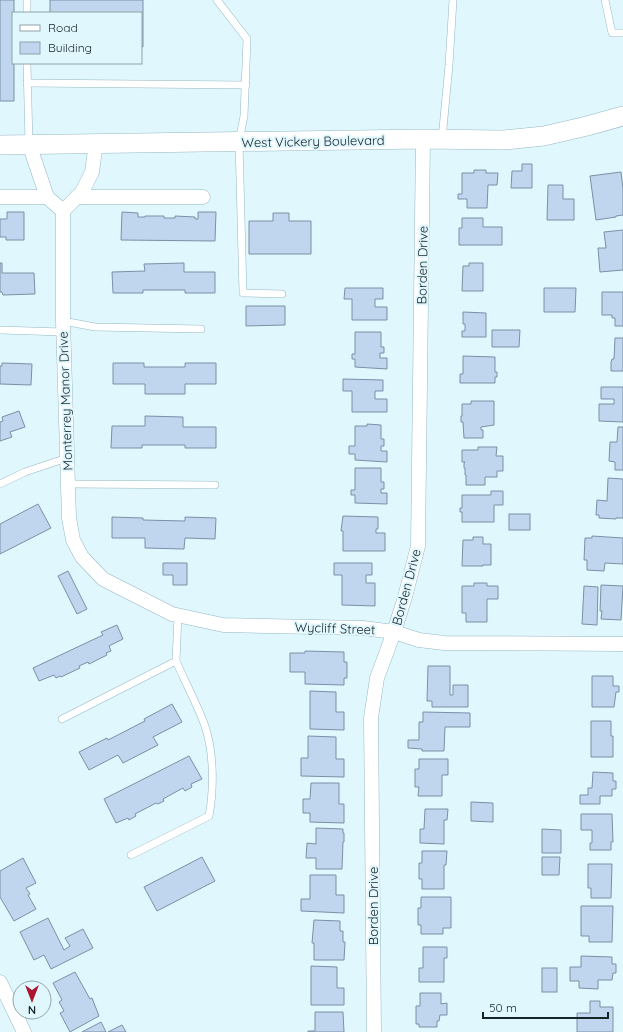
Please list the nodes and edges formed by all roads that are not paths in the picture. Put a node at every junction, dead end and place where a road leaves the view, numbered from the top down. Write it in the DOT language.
graph roads {
  1 [pos="27,0"];
  2 [pos="217,0"];
  3 [pos="453,0"];
  4 [pos="606,0"];
  5 [pos="27,12"];
  6 [pos="623,33"];
  7 [pos="27,64"];
  8 [pos="27,83"];
  9 [pos="246,85"];
  10 [pos="623,116"];
  11 [pos="424,139"];
  12 [pos="442,140"];
  13 [pos="239,142"];
  14 [pos="96,143"];
  15 [pos="29,144"];
  16 [pos="0,145"];
  17 [pos="0,197"];
  18 [pos="47,197"];
  19 [pos="77,197"];
  20 [pos="204,197"];
  21 [pos="63,211"];
  22 [pos="282,294"];
  23 [pos="63,326"];
  24 [pos="201,329"];
  25 [pos="0,330"];
  26 [pos="67,458"];
  27 [pos="0,484"];
  28 [pos="68,484"];
  29 [pos="215,485"];
  30 [pos="103,579"];
  31 [pos="178,615"];
  32 [pos="394,632"];
  33 [pos="623,644"];
  34 [pos="176,661"];
  35 [pos="62,719"];
  36 [pos="131,855"];
  37 [pos="0,982"];
  38 [pos="24,1032"];
  39 [pos="374,1032"];
  1 -- 5 [label="lane"];
  2 -- 9 [label="lane"];
  3 -- 12 [label="lane"];
  4 -- 6 [label="lane"];
  7 -- 8 [label="lane"];
  8 -- 9 [label="lane"];
  8 -- 15 [label="lane"];
  9 -- 13 [label="lane"];
  10 -- 12 [label="main road, West Vickery Boulevard"];
  11 -- 12 [label="main road, West Vickery Boulevard"];
  11 -- 13 [label="main road, West Vickery Boulevard"];
  11 -- 32 [label="street, Borden Drive"];
  13 -- 14 [label="main road, West Vickery Boulevard"];
  13 -- 22 [label="lane"];
  14 -- 15 [label="main road, West Vickery Boulevard"];
  14 -- 19 [label="street"];
  15 -- 16 [label="main road, West Vickery Boulevard"];
  15 -- 18 [label="street"];
  17 -- 18 [label="street"];
  18 -- 21 [label="street"];
  19 -- 20 [label="street"];
  19 -- 21 [label="street"];
  21 -- 23 [label="street, Monterrey Manor Drive"];
  23 -- 24 [label="lane"];
  23 -- 25 [label="lane"];
  23 -- 26 [label="street, Monterrey Manor Drive"];
  26 -- 27 [label="lane"];
  26 -- 28 [label="street, Monterrey Manor Drive"];
  28 -- 29 [label="lane"];
  28 -- 30 [label="street, Monterrey Manor Drive"];
  30 -- 31 [label="street, Wycliff Street"];
  31 -- 32 [label="street, Wycliff Street"];
  31 -- 34 [label="lane"];
  32 -- 33 [label="street, Wycliff Street"];
  32 -- 39 [label="street, Borden Drive"];
  34 -- 35 [label="lane"];
  34 -- 36 [label="lane"];
  37 -- 38 [label="street"];
}
